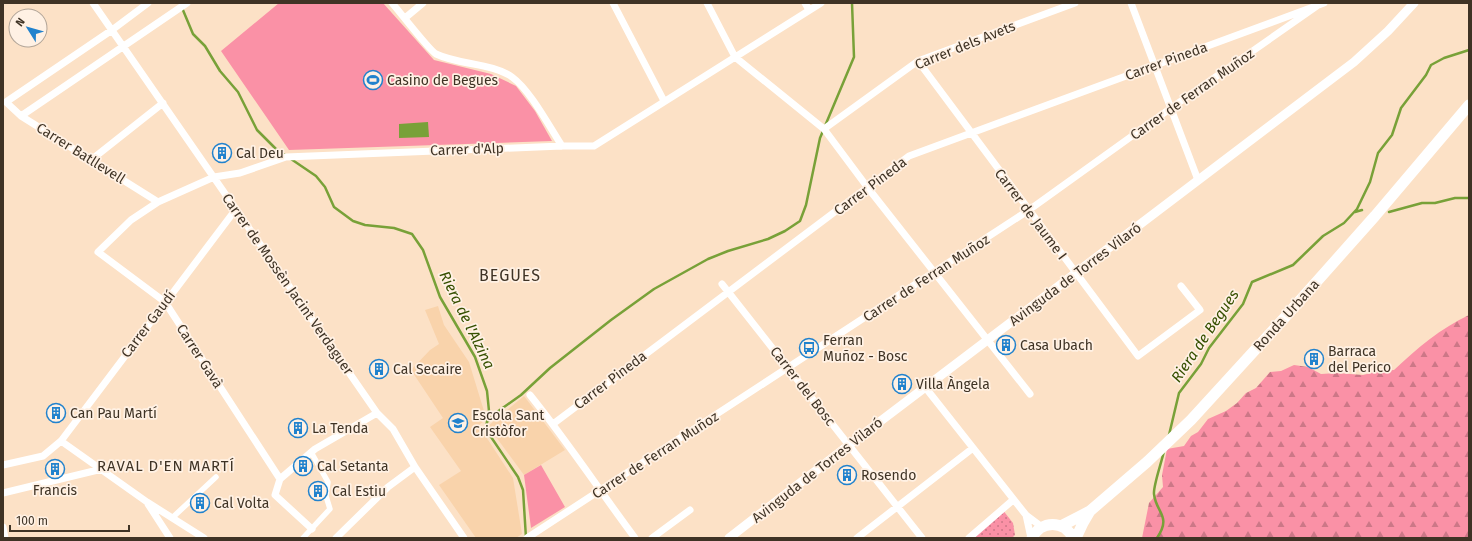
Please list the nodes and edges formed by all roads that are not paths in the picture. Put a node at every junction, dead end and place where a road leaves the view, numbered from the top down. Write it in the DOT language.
graph roads {
  1 [pos="93,3"];
  2 [pos="148,3"];
  3 [pos="186,3"];
  4 [pos="392,3"];
  5 [pos="423,3"];
  6 [pos="613,3"];
  7 [pos="707,3"];
  8 [pos="805,3"];
  9 [pos="821,3"];
  10 [pos="1075,3"];
  11 [pos="1131,3"];
  12 [pos="1324,3"];
  13 [pos="1414,3"];
  14 [pos="1317,6"];
  15 [pos="809,10"];
  16 [pos="405,18"];
  17 [pos="112,30"];
  18 [pos="124,47"];
  19 [pos="735,57"];
  20 [pos="918,61"];
  21 [pos="1154,65"];
  22 [pos="664,101"];
  23 [pos="162,103"];
  24 [pos="1469,105"];
  25 [pos="1171,108"];
  26 [pos="20,116"];
  27 [pos="822,128"];
  28 [pos="972,134"];
  29 [pos="562,146"];
  30 [pos="91,160"];
  31 [pos="214,177"];
  32 [pos="1198,180"];
  33 [pos="868,188"];
  34 [pos="158,202"];
  35 [pos="236,209"];
  36 [pos="1029,210"];
  37 [pos="98,252"];
  38 [pos="935,273"];
  39 [pos="1076,274"];
  40 [pos="722,284"];
  41 [pos="1181,286"];
  42 [pos="728,292"];
  43 [pos="164,302"];
  44 [pos="988,340"];
  45 [pos="788,368"];
  46 [pos="925,388"];
  47 [pos="1030,394"];
  48 [pos="530,395"];
  49 [pos="377,412"];
  50 [pos="553,424"];
  51 [pos="61,441"];
  52 [pos="849,445"];
  53 [pos="973,448"];
  54 [pos="311,452"];
  55 [pos="3,465"];
  56 [pos="415,467"];
  57 [pos="102,469"];
  58 [pos="216,478"];
  59 [pos="280,479"];
  60 [pos="600,491"];
  61 [pos="3,493"];
  62 [pos="1013,500"];
  63 [pos="147,502"];
  64 [pos="898,507"];
  65 [pos="690,510"];
  66 [pos="1090,511"];
  67 [pos="1026,515"];
  68 [pos="172,518"];
  69 [pos="1061,526"];
  70 [pos="3,527"];
  71 [pos="1042,527"];
  72 [pos="312,529"];
  73 [pos="530,536"];
  74 [pos="5,538"];
  75 [pos="170,538"];
  76 [pos="204,538"];
  77 [pos="303,538"];
  78 [pos="336,538"];
  79 [pos="464,538"];
  80 [pos="635,538"];
  81 [pos="652,538"];
  82 [pos="729,538"];
  83 [pos="857,538"];
  84 [pos="922,538"];
  85 [pos="969,538"];
  86 [pos="1032,538"];
  87 [pos="1073,538"];
  88 [pos="1076,538"];
  1 -- 17 [label="street, Carrer de Mossèn Jacint Verdaguer"];
  2 -- 17 [label="street"];
  3 -- 18 [label="street"];
  4 -- 16 [label="street"];
  5 -- 16 [label="street"];
  6 -- 22 [label="street"];
  7 -- 19 [label="street"];
  8 -- 15 [label="street"];
  9 -- 15 [label="street, Carrer d'Alp"];
  10 -- 20 [label="street, Carrer dels Avets"];
  11 -- 21 [label="street"];
  12 -- 14 [label="street, Carrer Pineda"];
  13 -- 32 [label="street, Avinguda de Torres Vilaró"];
  14 -- 21 [label="street, Carrer Pineda"];
  14 -- 25 [label="street, Carrer de Ferran Muñoz"];
  15 -- 19 [label="street, Carrer d'Alp"];
  16 -- 29 [label="street"];
  17 -- 18 [label="street, Carrer de Mossèn Jacint Verdaguer"];
  17 -- 26 [label="street, Carrer Batllevell"];
  18 -- 23 [label="street, Carrer de Mossèn Jacint Verdaguer"];
  18 -- 26 [label="street"];
  19 -- 22 [label="street, Carrer d'Alp"];
  19 -- 27 [label="street"];
  20 -- 27 [label="street, Carrer dels Avets"];
  20 -- 28 [label="street, Carrer de Jaume I"];
  21 -- 25 [label="street"];
  21 -- 28 [label="street, Carrer Pineda"];
  22 -- 29 [label="street, Carrer d'Alp"];
  23 -- 30 [label="street"];
  23 -- 31 [label="street, Carrer de Mossèn Jacint Verdaguer"];
  24 -- 66 [label="main road, Ronda Urbana"];
  25 -- 32 [label="street"];
  25 -- 36 [label="street, Carrer de Ferran Muñoz"];
  26 -- 30 [label="street, Carrer Batllevell"];
  27 -- 33 [label="street"];
  28 -- 33 [label="street, Carrer Pineda"];
  28 -- 36 [label="street, Carrer de Jaume I"];
  29 -- 31 [label="street, Carrer d'Alp"];
  30 -- 34 [label="street, Carrer Batllevell"];
  31 -- 34 [label="street, Carrer d'Alp"];
  31 -- 35 [label="street, Carrer de Mossèn Jacint Verdaguer"];
  32 -- 39 [label="street, Avinguda de Torres Vilaró"];
  33 -- 38 [label="street"];
  33 -- 42 [label="street, Carrer Pineda"];
  34 -- 37 [label="street, Carrer d'Alp"];
  35 -- 43 [label="street, Carrer Gaudí"];
  35 -- 49 [label="street, Carrer de Mossèn Jacint Verdaguer"];
  36 -- 38 [label="street, Carrer de Ferran Muñoz"];
  36 -- 39 [label="street, Carrer de Jaume I"];
  37 -- 43 [label="street, Carrer Gavà"];
  38 -- 44 [label="street"];
  38 -- 45 [label="street, Carrer de Ferran Muñoz"];
  39 -- 41 [label="street, Carrer de Jaume I"];
  39 -- 44 [label="street, Avinguda de Torres Vilaró"];
  40 -- 42 [label="street, Carrer del Bosc"];
  42 -- 45 [label="street, Carrer del Bosc"];
  42 -- 50 [label="street, Carrer Pineda"];
  43 -- 51 [label="street, Carrer Gaudí"];
  43 -- 59 [label="street, Carrer Gavà"];
  44 -- 46 [label="street, Avinguda de Torres Vilaró"];
  44 -- 47 [label="street"];
  45 -- 52 [label="street, Carrer del Bosc"];
  45 -- 60 [label="street, Carrer de Ferran Muñoz"];
  46 -- 52 [label="street, Avinguda de Torres Vilaró"];
  46 -- 53 [label="street"];
  48 -- 50 [label="street"];
  49 -- 54 [label="street"];
  49 -- 56 [label="street, Carrer de Mossèn Jacint Verdaguer"];
  50 -- 60 [label="street"];
  51 -- 55 [label="street, Carrer Gaudí"];
  51 -- 57 [label="street"];
  52 -- 64 [label="street, Carrer del Bosc"];
  52 -- 82 [label="street, Avinguda de Torres Vilaró"];
  53 -- 62 [label="street"];
  53 -- 64 [label="street"];
  54 -- 59 [label="street"];
  54 -- 72 [label="street"];
  56 -- 78 [label="street"];
  56 -- 79 [label="street, Carrer de Mossèn Jacint Verdaguer"];
  57 -- 61 [label="street"];
  57 -- 63 [label="street"];
  58 -- 68 [label="street"];
  59 -- 72 [label="street"];
  60 -- 73 [label="street, Carrer de Ferran Muñoz"];
  60 -- 80 [label="street"];
  62 -- 67 [label="street"];
  62 -- 85 [label="street"];
  63 -- 68 [label="street"];
  63 -- 75 [label="street"];
  64 -- 83 [label="street"];
  64 -- 84 [label="street, Carrer del Bosc"];
  65 -- 81 [label="street"];
  66 -- 69 [label="main road, Ronda Urbana"];
  66 -- 88 [label="main road, Ronda Urbana"];
  67 -- 71 [label="street"];
  67 -- 86 [label="street"];
  68 -- 76 [label="street"];
  69 -- 71 [label="main road, Ronda Urbana"];
  69 -- 87 [label="main road"];
  70 -- 74 [label="street"];
  71 -- 86 [label="main road"];
  72 -- 77 [label="street"];
}
